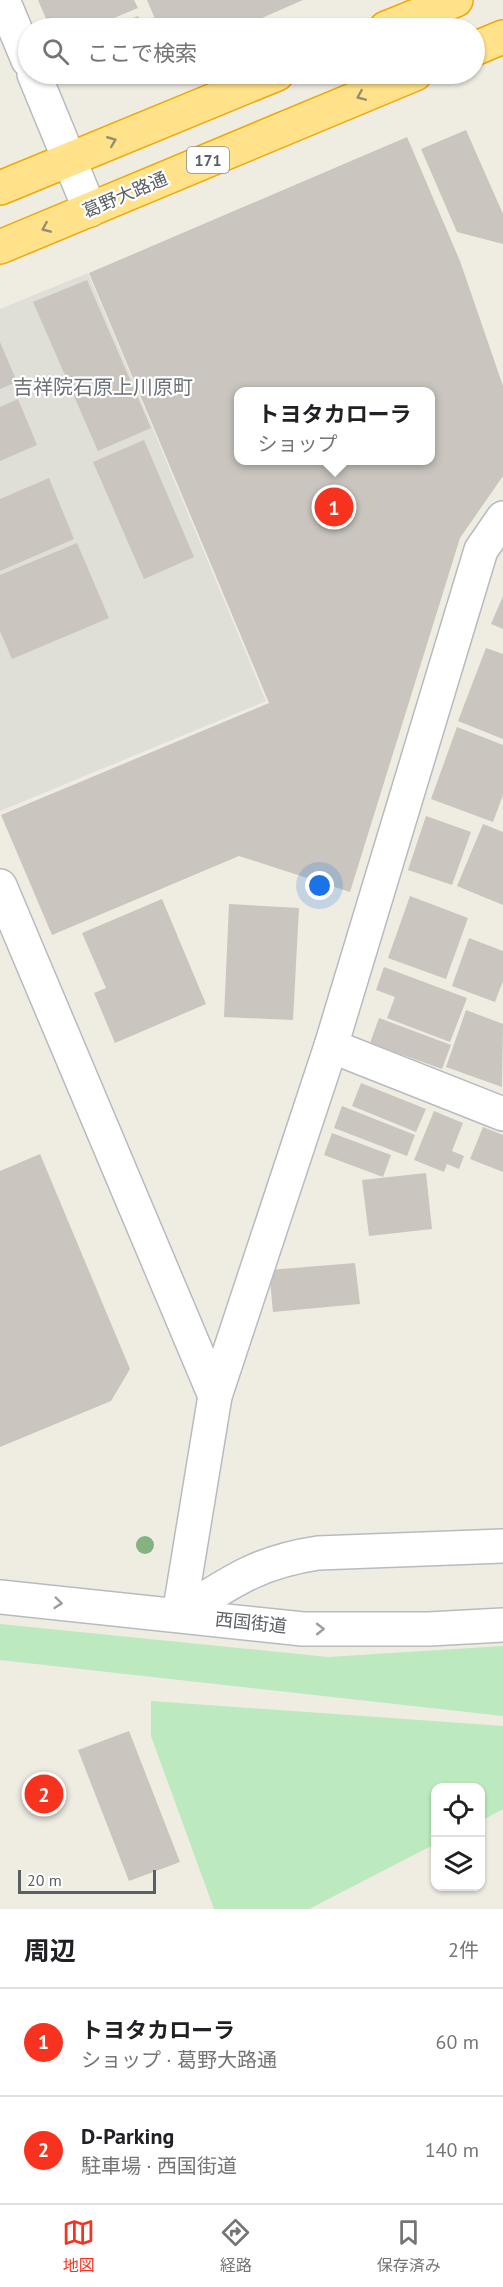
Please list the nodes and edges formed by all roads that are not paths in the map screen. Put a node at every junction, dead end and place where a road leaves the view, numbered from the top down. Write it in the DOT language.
graph roads {
  1 [pos="3,0"];
  2 [pos="456,0"];
  3 [pos="412,18"];
  4 [pos="18,36"];
  5 [pos="503,37"];
  6 [pos="485,44"];
  7 [pos="38,84"];
  8 [pos="253,84"];
  9 [pos="391,84"];
  10 [pos="70,159"];
  11 [pos="0,188"];
  12 [pos="90,210"];
  13 [pos="0,247"];
  14 [pos="503,518"];
  15 [pos="0,886"];
  16 [pos="331,1046"];
  17 [pos="503,1114"];
  18 [pos="214,1396"];
  19 [pos="503,1546"];
  20 [pos="0,1597"];
  21 [pos="179,1615"];
  22 [pos="503,1625"];
  1 -- 4 [label="street"];
  2 -- 3 [label="highway"];
  5 -- 6 [label="highway"];
  7 -- 10 [label="street"];
  10 -- 8 [label="highway, one-way"];
  9 -- 12 [label="highway, 葛野大路通 / 171, one-way"];
  10 -- 11 [label="highway"];
  10 -- 12 [label="street"];
  12 -- 13 [label="highway, 葛野大路通 / 171, one-way"];
  14 -- 16 [label="street"];
  15 -- 18 [label="street"];
  16 -- 17 [label="street"];
  16 -- 18 [label="street"];
  18 -- 21 [label="street"];
  19 -- 21 [label="street"];
  20 -- 21 [label="street, 西国街道, one-way"];
  21 -- 22 [label="street, 西国街道, one-way"];
}
